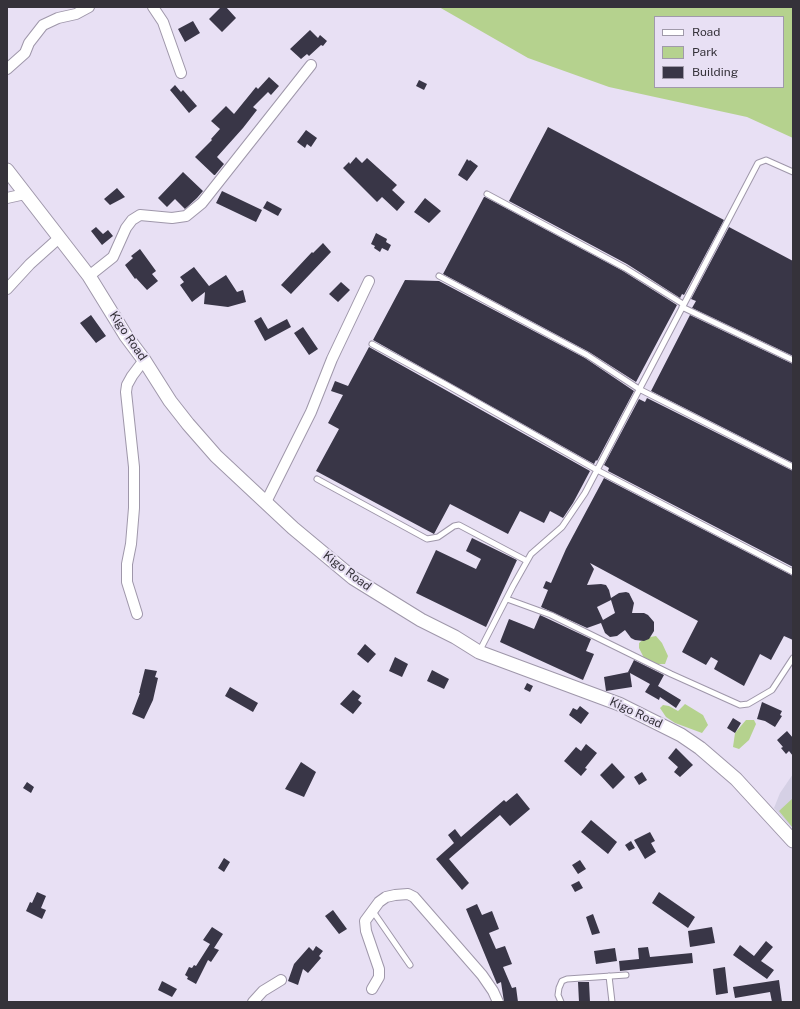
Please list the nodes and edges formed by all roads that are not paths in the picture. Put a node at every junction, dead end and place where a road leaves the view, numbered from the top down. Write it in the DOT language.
graph roads {
  1 [pos="89,7"];
  2 [pos="153,7"];
  3 [pos="311,65"];
  4 [pos="7,69"];
  5 [pos="181,73"];
  6 [pos="7,170"];
  7 [pos="793,172"];
  8 [pos="25,194"];
  9 [pos="487,194"];
  10 [pos="7,198"];
  11 [pos="60,238"];
  12 [pos="89,276"];
  13 [pos="439,276"];
  14 [pos="369,281"];
  15 [pos="7,289"];
  16 [pos="683,306"];
  17 [pos="372,344"];
  18 [pos="144,360"];
  19 [pos="793,360"];
  20 [pos="639,389"];
  21 [pos="793,467"];
  22 [pos="597,470"];
  23 [pos="317,479"];
  24 [pos="266,502"];
  25 [pos="527,561"];
  26 [pos="793,572"];
  27 [pos="507,599"];
  28 [pos="137,614"];
  29 [pos="479,652"];
  30 [pos="793,658"];
  31 [pos="793,841"];
  32 [pos="372,910"];
  33 [pos="410,965"];
  34 [pos="609,976"];
  35 [pos="626,976"];
  36 [pos="281,980"];
  37 [pos="372,989"];
  38 [pos="253,1002"];
  39 [pos="498,1002"];
  40 [pos="561,1002"];
  41 [pos="612,1002"];
  1 -- 4 [label="street"];
  2 -- 5 [label="street"];
  3 -- 12 [label="street"];
  6 -- 8 [label="street, Kigo Road"];
  7 -- 16 [label="lane"];
  8 -- 10 [label="street"];
  8 -- 11 [label="street, Kigo Road"];
  9 -- 16 [label="lane"];
  11 -- 12 [label="street, Kigo Road"];
  11 -- 15 [label="street"];
  12 -- 18 [label="street, Kigo Road"];
  13 -- 20 [label="lane"];
  14 -- 24 [label="street"];
  16 -- 19 [label="lane"];
  16 -- 20 [label="lane"];
  17 -- 22 [label="lane"];
  18 -- 24 [label="street, Kigo Road"];
  18 -- 28 [label="street"];
  20 -- 21 [label="lane"];
  20 -- 22 [label="lane"];
  22 -- 25 [label="lane"];
  22 -- 26 [label="lane"];
  23 -- 25 [label="lane"];
  24 -- 29 [label="street, Kigo Road"];
  25 -- 27 [label="lane"];
  27 -- 29 [label="lane"];
  27 -- 30 [label="lane"];
  29 -- 31 [label="street, Kigo Road"];
  32 -- 33 [label="lane"];
  32 -- 37 [label="street"];
  32 -- 39 [label="street"];
  34 -- 35 [label="lane"];
  34 -- 40 [label="lane"];
  34 -- 41 [label="lane"];
  36 -- 38 [label="street"];
}
